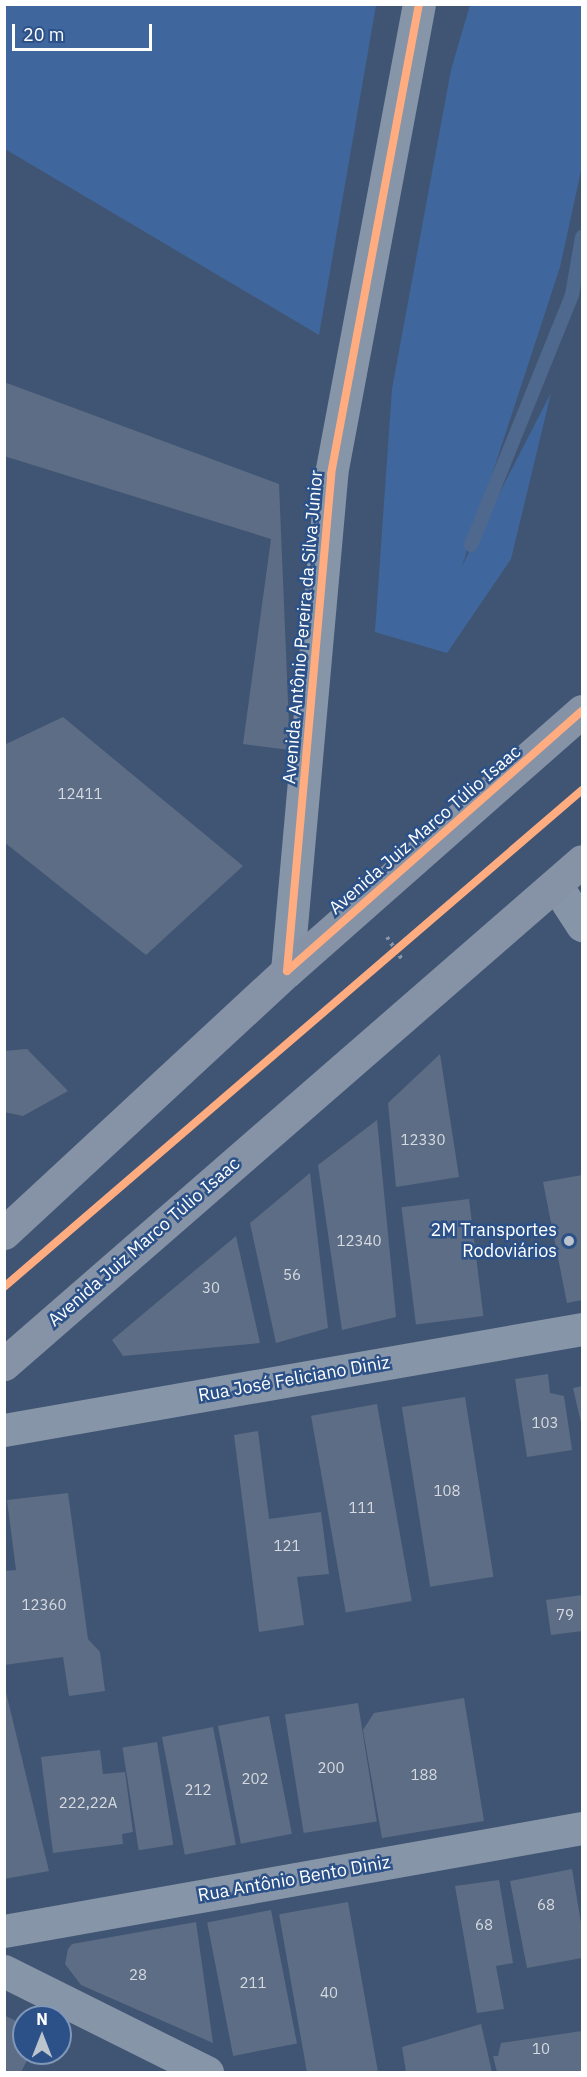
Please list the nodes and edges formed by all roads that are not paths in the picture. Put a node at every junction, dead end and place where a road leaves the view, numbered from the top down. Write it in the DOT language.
graph roads {
  1 [pos="419,4"];
  2 [pos="582,711"];
  3 [pos="574,870"];
  4 [pos="582,925"];
  5 [pos="287,971"];
  6 [pos="4,1233"];
  7 [pos="582,1329"];
  8 [pos="4,1364"];
  9 [pos="4,1430"];
  10 [pos="582,1828"];
  11 [pos="4,1931"];
  12 [pos="4,1971"];
  13 [pos="207,2073"];
  1 -- 5 [label="street, Avenida Antônio Pereira da Silva Júnior"];
  2 -- 5 [label="main road, Avenida Juiz Marco Túlio Isaac"];
  3 -- 4 [label="street"];
  3 -- 8 [label="main road, Avenida Juiz Marco Túlio Isaac"];
  5 -- 6 [label="main road, Avenida Juiz Marco Túlio Isaac"];
  7 -- 9 [label="street, Rua José Feliciano Diniz"];
  10 -- 11 [label="street, Rua Antônio Bento Diniz"];
  12 -- 13 [label="street"];
}
